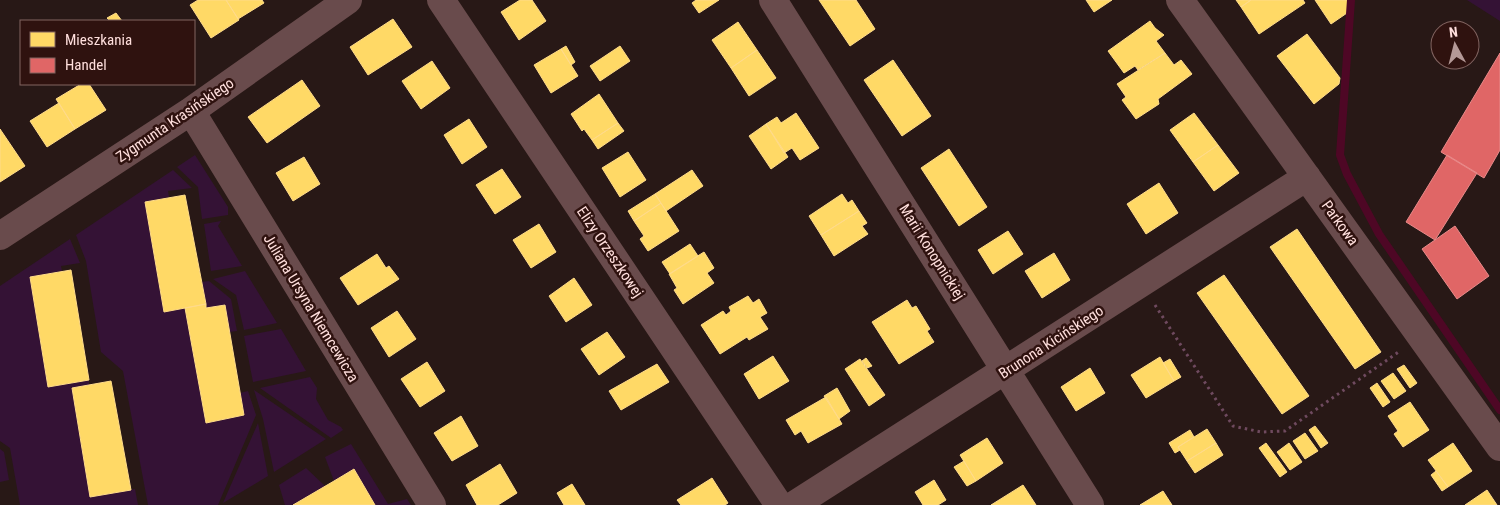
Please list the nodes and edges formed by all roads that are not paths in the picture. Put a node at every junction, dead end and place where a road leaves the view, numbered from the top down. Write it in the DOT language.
graph roads {
  1 [pos="348,0"];
  2 [pos="441,0"];
  3 [pos="772,0"];
  4 [pos="1180,0"];
  5 [pos="191,111"];
  6 [pos="1307,178"];
  7 [pos="0,236"];
  8 [pos="1006,370"];
  9 [pos="1500,447"];
  10 [pos="432,505"];
  11 [pos="779,505"];
  12 [pos="794,505"];
  13 [pos="1090,505"];
  1 -- 5 [label="street, Zygmunta Krasińskiego"];
  2 -- 11 [label="street, Elizy Orzeszkowej"];
  3 -- 8 [label="street, Marii Konopnickiej"];
  4 -- 6 [label="street, Parkowa"];
  5 -- 7 [label="street, Zygmunta Krasińskiego"];
  5 -- 10 [label="street, Juliana Ursyna Niemcewicza"];
  6 -- 8 [label="street, Brunona Kicińskiego"];
  6 -- 9 [label="street, Parkowa"];
  8 -- 12 [label="street, Brunona Kicińskiego"];
  8 -- 13 [label="street, Marii Konopnickiej"];
}
